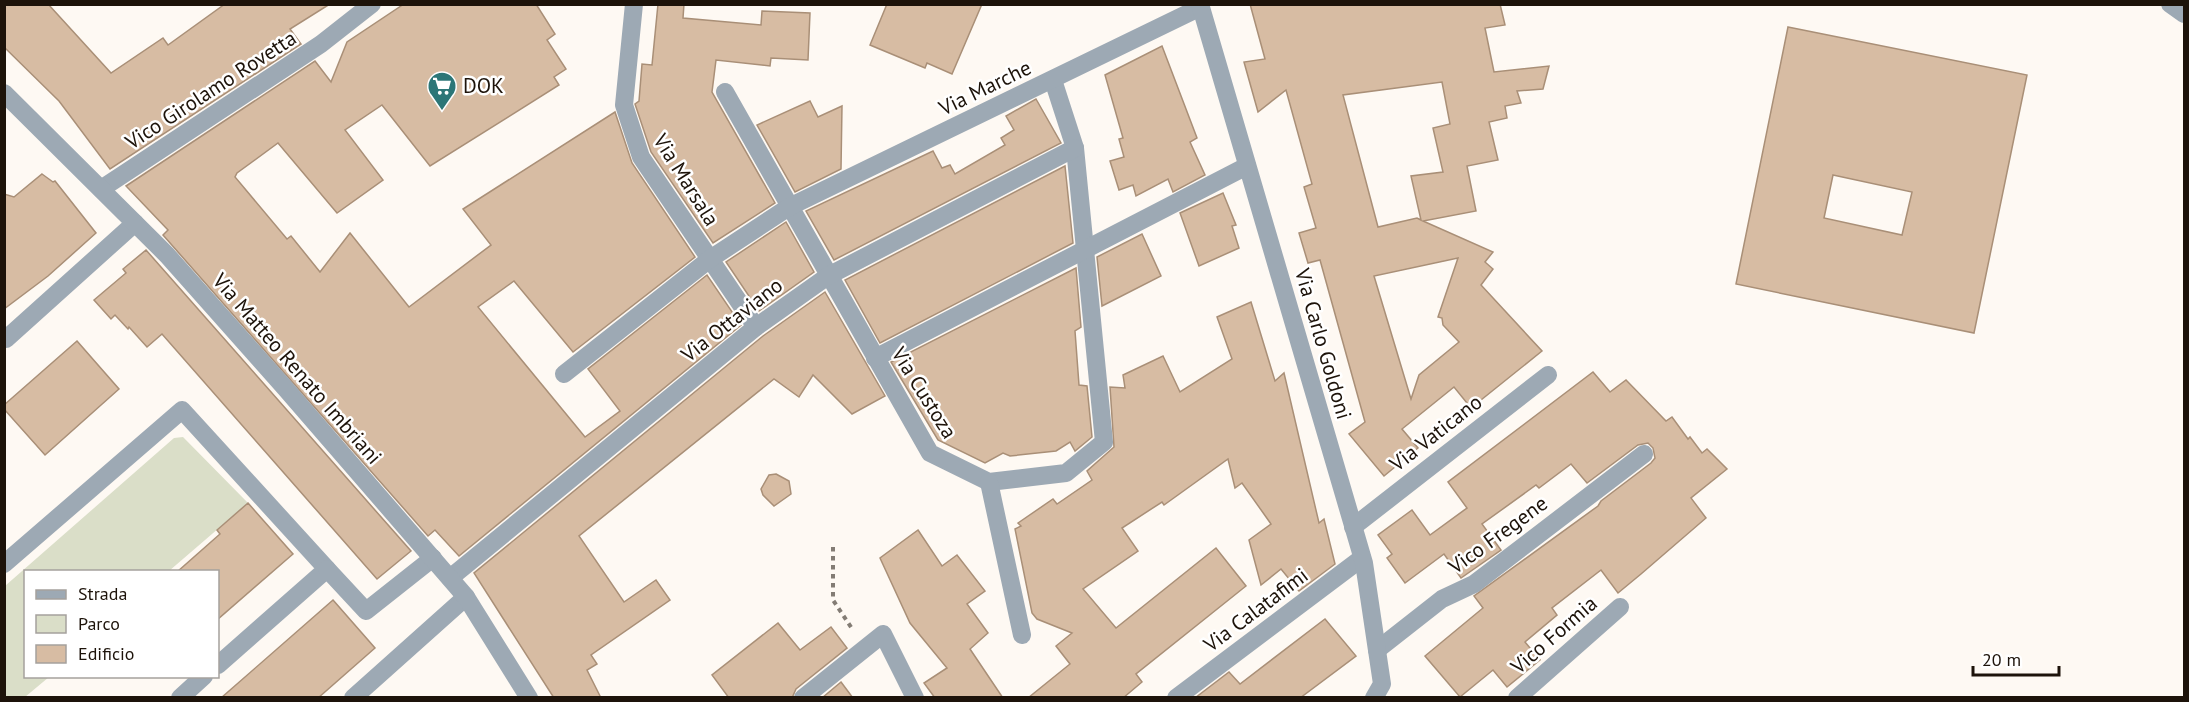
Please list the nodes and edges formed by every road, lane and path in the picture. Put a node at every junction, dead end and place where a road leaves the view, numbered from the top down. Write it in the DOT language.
graph roads {
  1 [pos="634,4"];
  2 [pos="2170,4"];
  3 [pos="366,6"];
  4 [pos="1200,6"];
  5 [pos="2184,14"];
  6 [pos="1053,80"];
  7 [pos="725,92"];
  8 [pos="4,93"];
  9 [pos="1075,148"];
  10 [pos="1247,166"];
  11 [pos="101,189"];
  12 [pos="789,207"];
  13 [pos="135,223"];
  14 [pos="1085,249"];
  15 [pos="710,259"];
  16 [pos="828,276"];
  17 [pos="756,327"];
  18 [pos="6,339"];
  19 [pos="875,358"];
  20 [pos="564,374"];
  21 [pos="1548,375"];
  22 [pos="1644,454"];
  23 [pos="989,482"];
  24 [pos="1353,527"];
  25 [pos="833,547"];
  26 [pos="433,558"];
  27 [pos="1362,558"];
  28 [pos="4,564"];
  29 [pos="327,569"];
  30 [pos="450,578"];
  31 [pos="466,597"];
  32 [pos="1620,607"];
  33 [pos="1022,636"];
  34 [pos="865,649"];
  35 [pos="1377,650"];
  36 [pos="219,664"];
  37 [pos="202,678"];
  38 [pos="180,698"];
  39 [pos="353,698"];
  40 [pos="529,698"];
  41 [pos="803,698"];
  42 [pos="915,698"];
  43 [pos="1176,698"];
  44 [pos="1374,698"];
  45 [pos="1517,698"];
  1 -- 15 [label="street, Via Marsala"];
  2 -- 5 [label="street"];
  3 -- 11 [label="street, Vico Girolamo Rovetta"];
  4 -- 6 [label="street, Via Marche"];
  4 -- 10 [label="street, Via Carlo Goldoni"];
  6 -- 9 [label="street"];
  6 -- 12 [label="street, Via Marche"];
  7 -- 12 [label="street, Via Custoza"];
  8 -- 11 [label="street, Via Matteo Renato Imbriani"];
  9 -- 14 [label="street"];
  9 -- 16 [label="street, Via Ottaviano"];
  10 -- 14 [label="street"];
  10 -- 24 [label="street, Via Carlo Goldoni"];
  11 -- 13 [label="street, Via Matteo Renato Imbriani"];
  12 -- 15 [label="street, Via Marche"];
  12 -- 16 [label="street, Via Custoza"];
  13 -- 18 [label="street"];
  13 -- 26 [label="street, Via Matteo Renato Imbriani"];
  14 -- 19 [label="street"];
  14 -- 23 [label="street"];
  15 -- 17 [label="street, Via Marsala"];
  15 -- 20 [label="street, Via Marche"];
  16 -- 17 [label="street, Via Ottaviano"];
  16 -- 19 [label="street, Via Custoza"];
  17 -- 30 [label="street, Via Ottaviano"];
  19 -- 23 [label="street, Via Custoza"];
  21 -- 24 [label="street, Via Vaticano"];
  22 -- 35 [label="street, Vico Fregene"];
  23 -- 33 [label="street"];
  24 -- 27 [label="street, Via Carlo Goldoni"];
  25 -- 34 [label="path"];
  26 -- 29 [label="street"];
  26 -- 30 [label="street, Via Matteo Renato Imbriani"];
  27 -- 35 [label="street, Via Carlo Goldoni"];
  27 -- 43 [label="street, Via Calatafimi"];
  28 -- 29 [label="street"];
  29 -- 36 [label="street"];
  30 -- 31 [label="street, Via Matteo Renato Imbriani"];
  31 -- 39 [label="street"];
  31 -- 40 [label="street, Via Matteo Renato Imbriani"];
  32 -- 45 [label="street, Vico Formia"];
  34 -- 41 [label="street"];
  34 -- 42 [label="street"];
  35 -- 44 [label="street, Via Carlo Goldoni"];
  37 -- 38 [label="street"];
}
